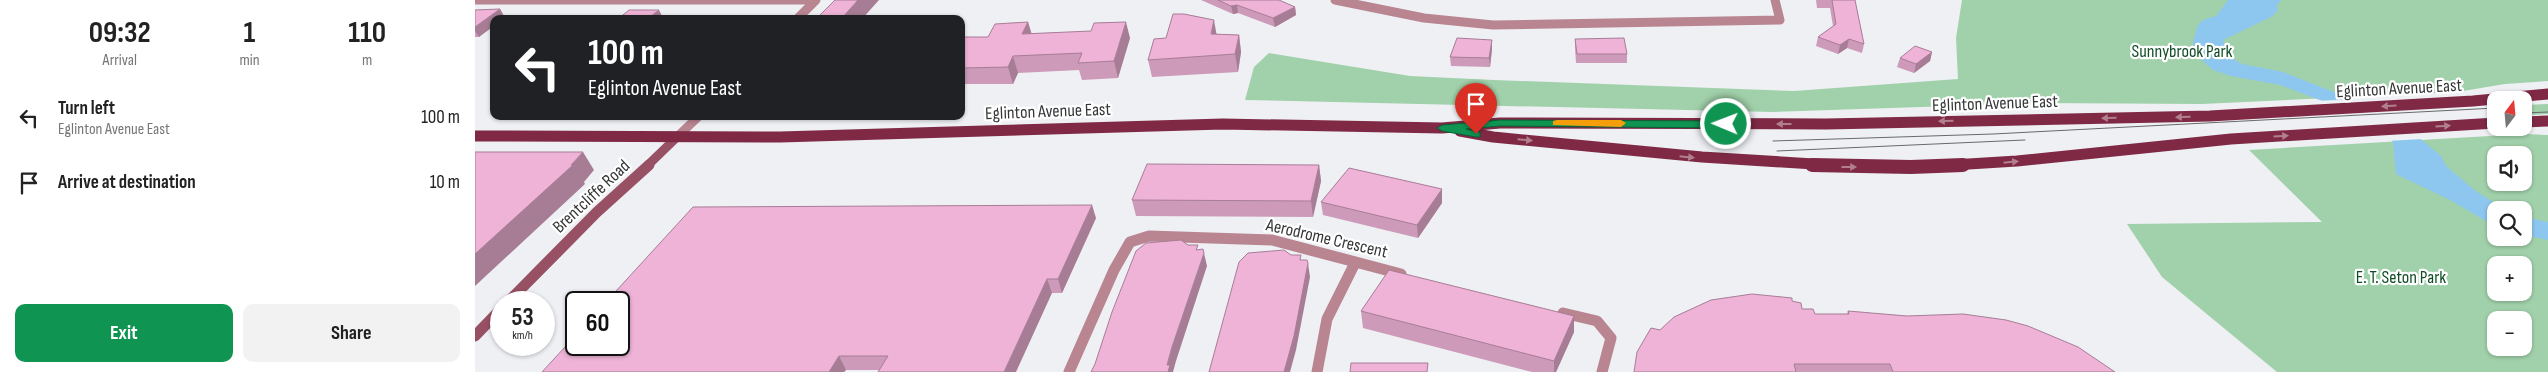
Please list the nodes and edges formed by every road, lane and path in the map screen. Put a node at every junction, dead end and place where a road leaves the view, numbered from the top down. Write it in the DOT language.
graph roads {
  1 [pos="475,0"];
  2 [pos="805,0"];
  3 [pos="816,0"];
  4 [pos="1335,0"];
  5 [pos="1775,0"];
  6 [pos="801,15"];
  7 [pos="2548,94"];
  8 [pos="695,120"];
  9 [pos="2548,121"];
  10 [pos="2533,122"];
  11 [pos="2487,124"];
  12 [pos="1442,128"];
  13 [pos="475,136"];
  14 [pos="677,136"];
  15 [pos="1355,263"];
  16 [pos="1414,277"];
  17 [pos="519,291"];
  18 [pos="1549,310"];
  19 [pos="490,320"];
  20 [pos="475,336"];
  21 [pos="1069,372"];
  22 [pos="1317,372"];
  23 [pos="1602,372"];
  1 -- 2 [label="street"];
  3 -- 6 [label="street"];
  4 -- 5 [label="street"];
  7 -- 12 [label="main road, Eglinton Avenue East, one-way"];
  8 -- 14 [label="street, Brentcliffe Road"];
  9 -- 10 [label="main road"];
  12 -- 11 [label="main road, Eglinton Avenue East, one-way"];
  12 -- 14 [label="main road, Eglinton Avenue East"];
  13 -- 14 [label="main road, Eglinton Avenue East"];
  14 -- 17 [label="street, Brentcliffe Road"];
  15 -- 16 [label="street, Aerodrome Crescent"];
  15 -- 21 [label="street, Aerodrome Crescent"];
  15 -- 22 [label="street"];
  18 -- 23 [label="street"];
  19 -- 20 [label="street"];
}
